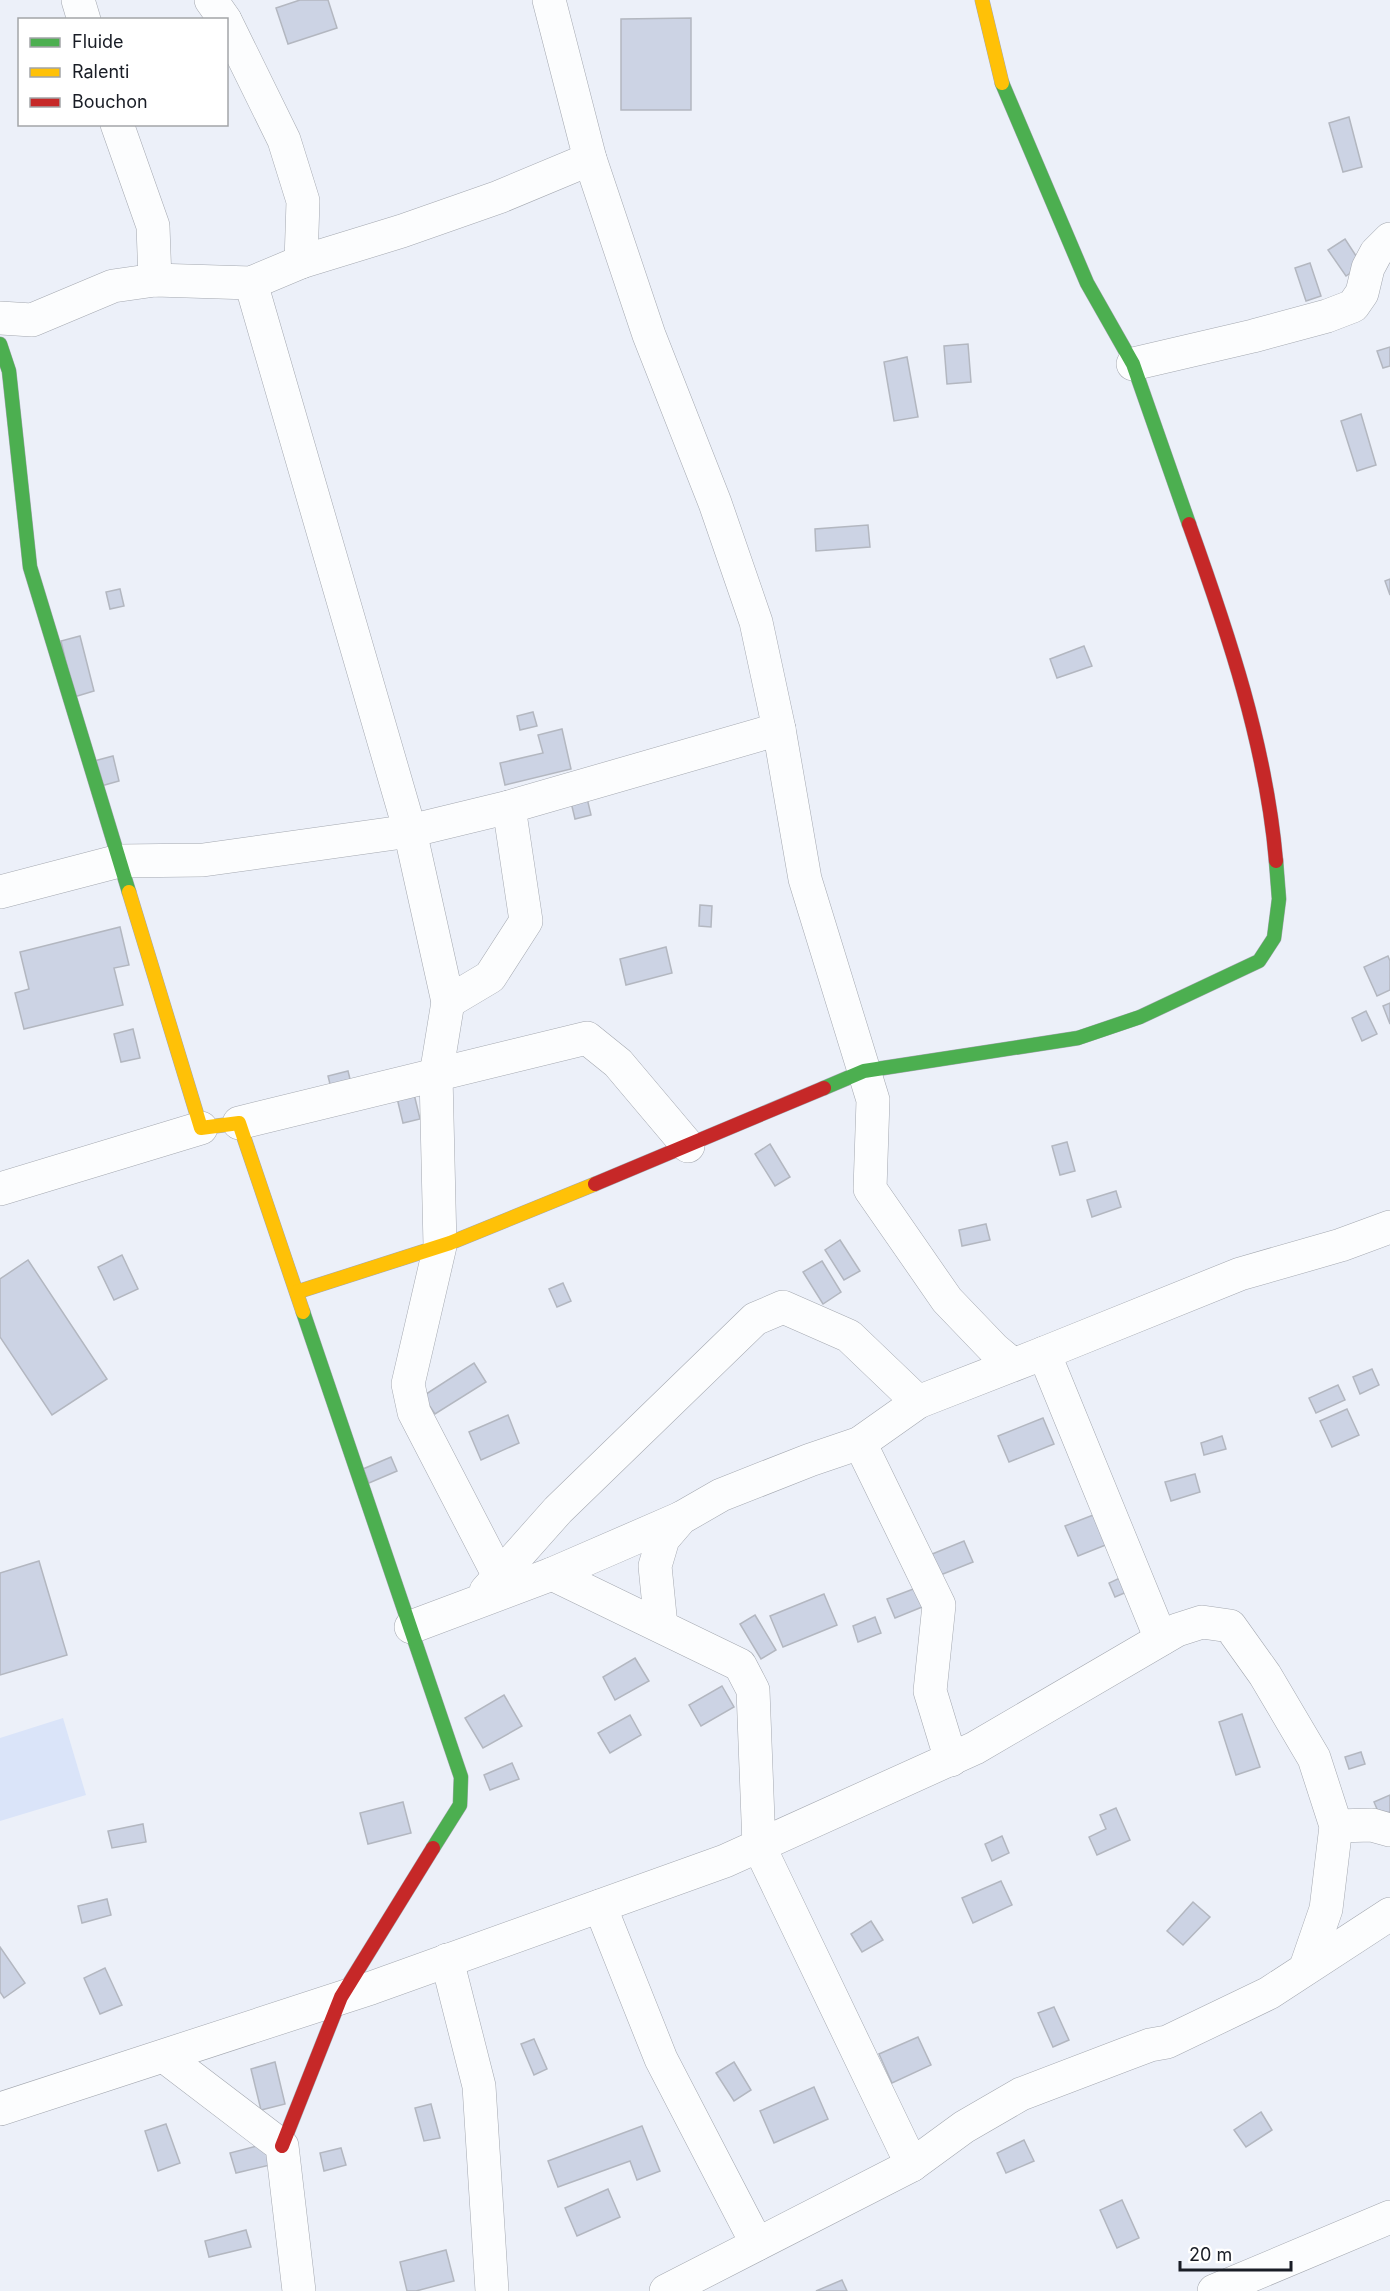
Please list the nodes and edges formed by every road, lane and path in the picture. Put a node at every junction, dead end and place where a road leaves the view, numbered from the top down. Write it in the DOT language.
graph roads {
  1 [pos="78,0"];
  2 [pos="211,0"];
  3 [pos="549,0"];
  4 [pos="982,0"];
  5 [pos="83,18"];
  6 [pos="224,18"];
  7 [pos="228,25"];
  8 [pos="118,126"];
  9 [pos="590,159"];
  10 [pos="1390,239"];
  11 [pos="301,262"];
  12 [pos="155,280"];
  13 [pos="251,283"];
  14 [pos="0,318"];
  15 [pos="0,344"];
  16 [pos="1133,364"];
  17 [pos="779,729"];
  18 [pos="509,807"];
  19 [pos="410,831"];
  20 [pos="119,861"];
  21 [pos="0,892"];
  22 [pos="448,1002"];
  23 [pos="864,1071"];
  24 [pos="436,1075"];
  25 [pos="239,1123"];
  26 [pos="201,1128"];
  27 [pos="688,1146"];
  28 [pos="0,1189"];
  29 [pos="1390,1227"];
  30 [pos="440,1246"];
  31 [pos="297,1292"];
  32 [pos="1044,1353"];
  33 [pos="1012,1364"];
  34 [pos="918,1402"];
  35 [pos="860,1443"];
  36 [pos="681,1518"];
  37 [pos="552,1574"];
  38 [pos="499,1576"];
  39 [pos="474,1604"];
  40 [pos="661,1626"];
  41 [pos="411,1627"];
  42 [pos="1161,1639"];
  43 [pos="951,1760"];
  44 [pos="1336,1826"];
  45 [pos="1390,1830"];
  46 [pos="759,1846"];
  47 [pos="600,1906"];
  48 [pos="1390,1914"];
  49 [pos="447,1960"];
  50 [pos="1306,1967"];
  51 [pos="341,1997"];
  52 [pos="164,2056"];
  53 [pos="0,2109"];
  54 [pos="282,2146"];
  55 [pos="912,2164"];
  56 [pos="1390,2217"];
  57 [pos="757,2244"];
  58 [pos="1220,2290"];
  59 [pos="299,2291"];
  60 [pos="492,2291"];
  61 [pos="666,2291"];
  1 -- 5 [label="street"];
  2 -- 6 [label="street"];
  3 -- 9 [label="street"];
  4 -- 16 [label="street"];
  7 -- 11 [label="street"];
  8 -- 12 [label="street"];
  9 -- 11 [label="street"];
  9 -- 17 [label="street"];
  10 -- 16 [label="street"];
  11 -- 13 [label="street"];
  12 -- 13 [label="street"];
  12 -- 14 [label="street"];
  13 -- 19 [label="street"];
  15 -- 20 [label="street"];
  16 -- 23 [label="street"];
  17 -- 18 [label="street"];
  17 -- 23 [label="street"];
  18 -- 19 [label="street"];
  18 -- 22 [label="street"];
  19 -- 20 [label="street"];
  19 -- 22 [label="street"];
  20 -- 21 [label="street"];
  20 -- 26 [label="street"];
  22 -- 24 [label="street"];
  23 -- 27 [label="street"];
  23 -- 33 [label="street"];
  24 -- 25 [label="street"];
  24 -- 27 [label="street"];
  24 -- 30 [label="street"];
  25 -- 26 [label="street"];
  25 -- 31 [label="street"];
  26 -- 28 [label="street"];
  27 -- 30 [label="street"];
  29 -- 32 [label="street"];
  30 -- 31 [label="street"];
  30 -- 38 [label="street"];
  31 -- 41 [label="street"];
  32 -- 33 [label="street"];
  32 -- 42 [label="street"];
  33 -- 34 [label="street"];
  34 -- 35 [label="street"];
  34 -- 38 [label="street"];
  35 -- 36 [label="street"];
  35 -- 43 [label="street"];
  36 -- 37 [label="street"];
  36 -- 40 [label="street"];
  37 -- 39 [label="street"];
  37 -- 40 [label="street"];
  38 -- 39 [label="street"];
  39 -- 41 [label="street"];
  40 -- 46 [label="street"];
  41 -- 51 [label="street"];
  42 -- 43 [label="street"];
  42 -- 44 [label="street"];
  43 -- 46 [label="street"];
  44 -- 45 [label="street"];
  44 -- 50 [label="street"];
  46 -- 47 [label="street"];
  46 -- 55 [label="street"];
  47 -- 49 [label="street"];
  47 -- 57 [label="street"];
  48 -- 50 [label="street"];
  49 -- 51 [label="street"];
  49 -- 60 [label="street"];
  50 -- 55 [label="street"];
  51 -- 52 [label="street"];
  51 -- 54 [label="street"];
  52 -- 53 [label="street"];
  52 -- 54 [label="street"];
  54 -- 59 [label="street"];
  55 -- 57 [label="street"];
  56 -- 58 [label="street"];
  57 -- 61 [label="street"];
}
